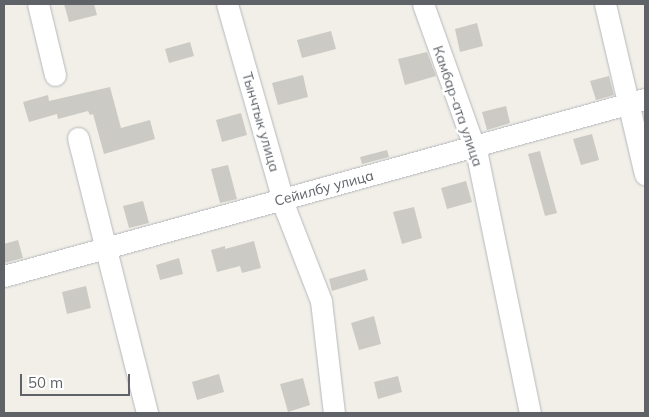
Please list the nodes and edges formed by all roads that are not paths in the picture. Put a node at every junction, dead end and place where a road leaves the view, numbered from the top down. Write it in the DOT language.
graph roads {
  1 [pos="38,4"];
  2 [pos="227,4"];
  3 [pos="423,4"];
  4 [pos="605,4"];
  5 [pos="55,75"];
  6 [pos="637,102"];
  7 [pos="78,138"];
  8 [pos="474,146"];
  9 [pos="645,174"];
  10 [pos="283,199"];
  11 [pos="106,248"];
  12 [pos="4,276"];
  13 [pos="147,413"];
  14 [pos="334,413"];
  15 [pos="530,413"];
  1 -- 5 [label="street"];
  2 -- 10 [label="street, Тынчтык улица"];
  3 -- 8 [label="street, Камбар-ата улица"];
  4 -- 6 [label="street"];
  6 -- 8 [label="street, Сейилбу улица"];
  6 -- 9 [label="street"];
  7 -- 11 [label="street"];
  8 -- 10 [label="street, Сейилбу улица"];
  8 -- 15 [label="street, Камбар-ата улица"];
  10 -- 11 [label="street, Сейилбу улица"];
  10 -- 14 [label="street, Тынчтык улица"];
  11 -- 12 [label="street, Сейилбу улица"];
  11 -- 13 [label="street"];
}
